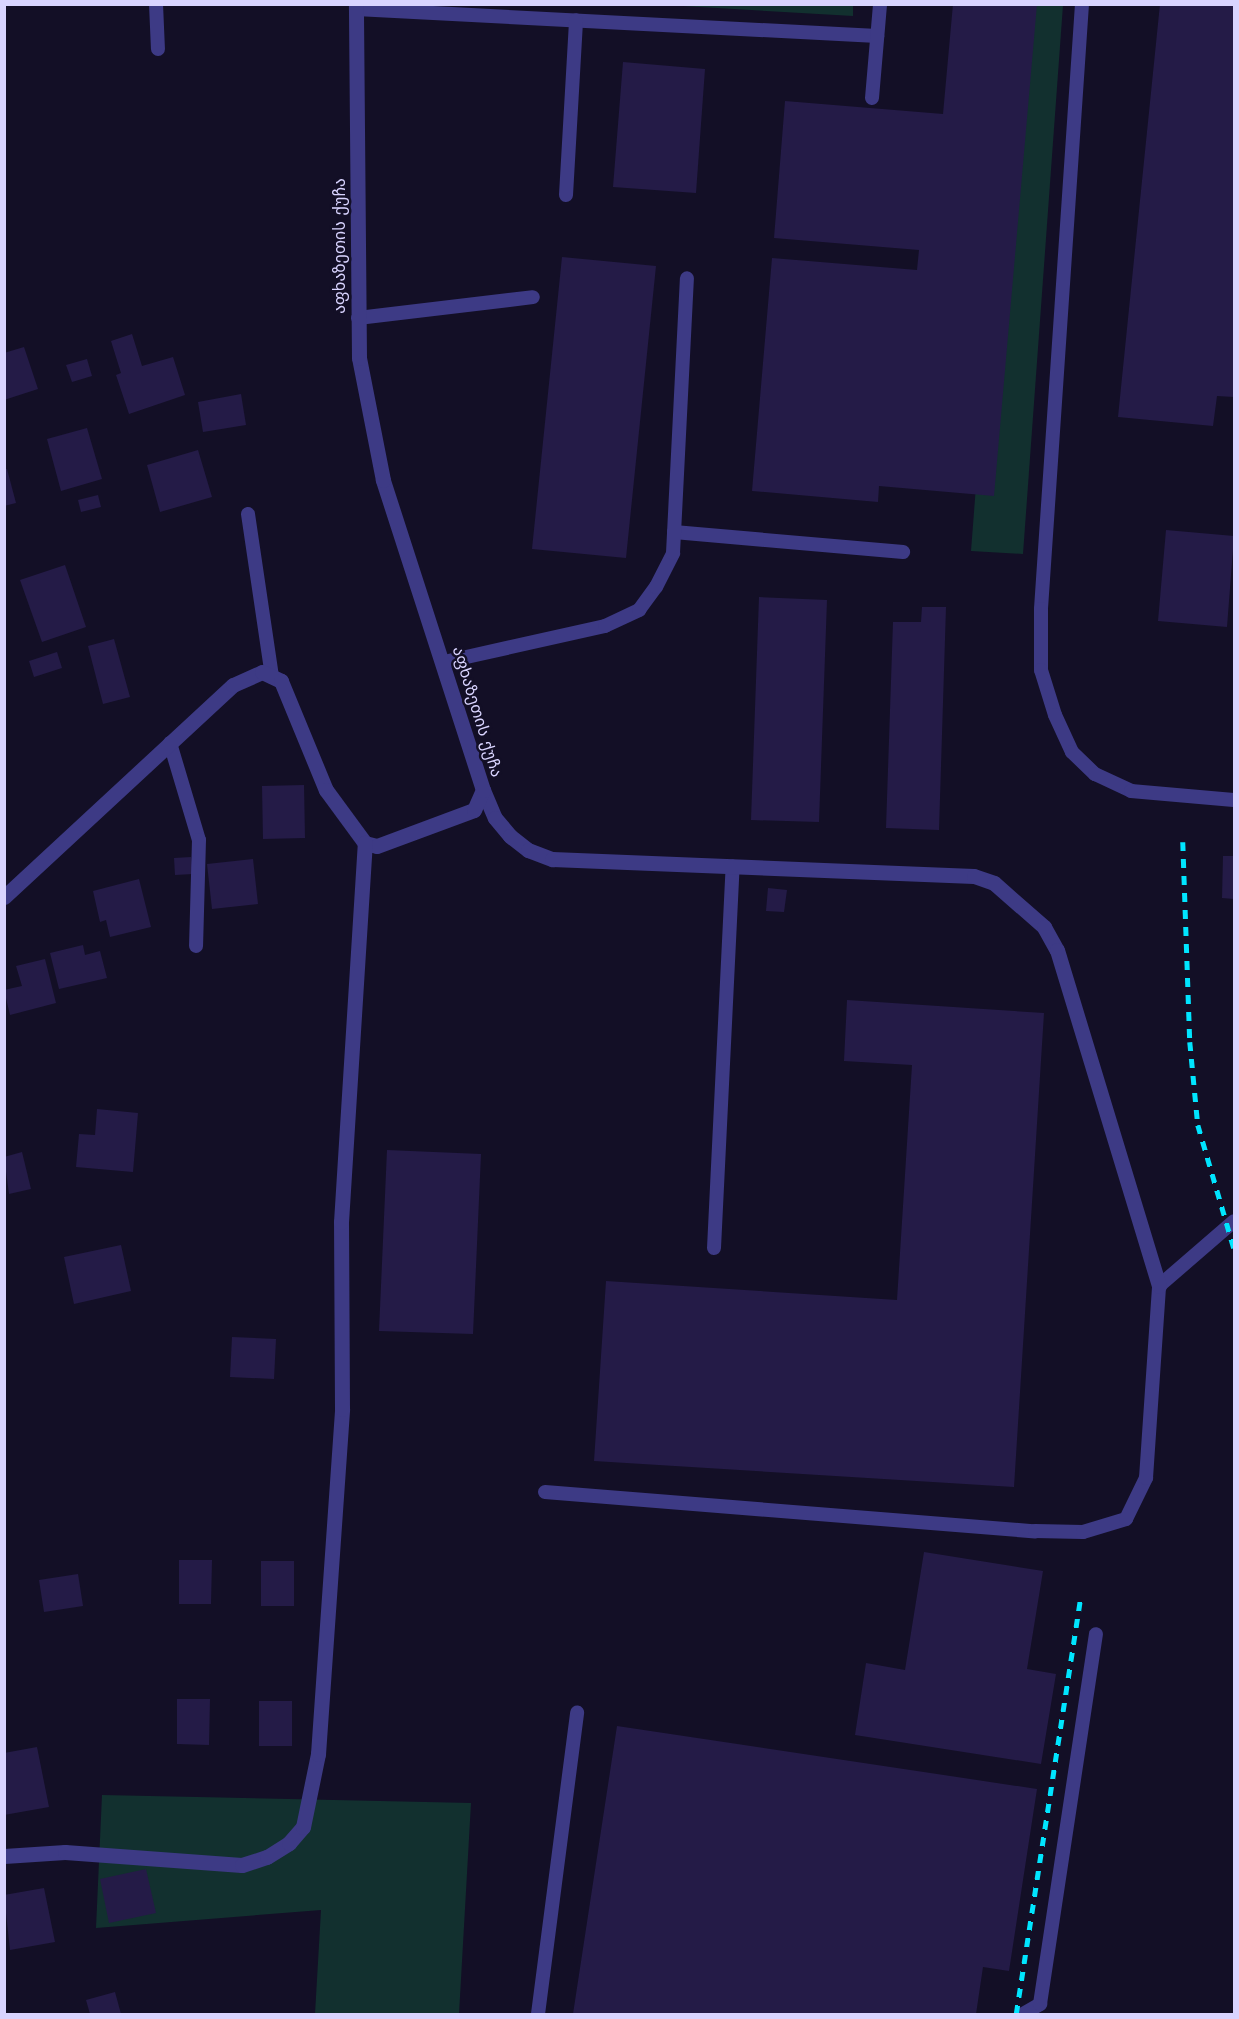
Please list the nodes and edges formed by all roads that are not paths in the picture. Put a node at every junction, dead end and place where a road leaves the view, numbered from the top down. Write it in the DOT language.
graph roads {
  1 [pos="156,4"];
  2 [pos="880,4"];
  3 [pos="1082,4"];
  4 [pos="356,7"];
  5 [pos="576,20"];
  6 [pos="877,36"];
  7 [pos="158,49"];
  8 [pos="872,98"];
  9 [pos="566,195"];
  10 [pos="687,278"];
  11 [pos="533,297"];
  12 [pos="358,318"];
  13 [pos="248,514"];
  14 [pos="674,532"];
  15 [pos="903,552"];
  16 [pos="444,662"];
  17 [pos="272,676"];
  18 [pos="170,743"];
  19 [pos="483,790"];
  20 [pos="1234,800"];
  21 [pos="365,843"];
  22 [pos="733,866"];
  23 [pos="4,897"];
  24 [pos="196,946"];
  25 [pos="1234,1221"];
  26 [pos="714,1248"];
  27 [pos="1159,1286"];
  28 [pos="545,1492"];
  29 [pos="1096,1634"];
  30 [pos="577,1713"];
  31 [pos="4,1856"];
  32 [pos="538,2014"];
  33 [pos="1023,2014"];
  1 -- 7 [label="lane"];
  2 -- 6 [label="lane"];
  3 -- 20 [label="lane"];
  4 -- 5 [label="lane"];
  4 -- 12 [label="street, აფხაზეთის ქუჩა"];
  5 -- 6 [label="lane"];
  5 -- 9 [label="lane"];
  6 -- 8 [label="lane"];
  10 -- 14 [label="lane"];
  11 -- 12 [label="lane"];
  12 -- 16 [label="street, აფხაზეთის ქუჩა"];
  13 -- 17 [label="lane"];
  14 -- 15 [label="lane"];
  14 -- 16 [label="lane"];
  16 -- 19 [label="street, აფხაზეთის ქუჩა"];
  17 -- 18 [label="street"];
  17 -- 21 [label="street"];
  18 -- 23 [label="street"];
  18 -- 24 [label="lane"];
  19 -- 21 [label="street, აფხაზეთის ქუჩა"];
  19 -- 22 [label="street"];
  21 -- 31 [label="street"];
  22 -- 26 [label="lane"];
  22 -- 27 [label="street"];
  25 -- 27 [label="lane"];
  27 -- 28 [label="lane"];
  29 -- 33 [label="lane"];
  30 -- 32 [label="lane"];
}
